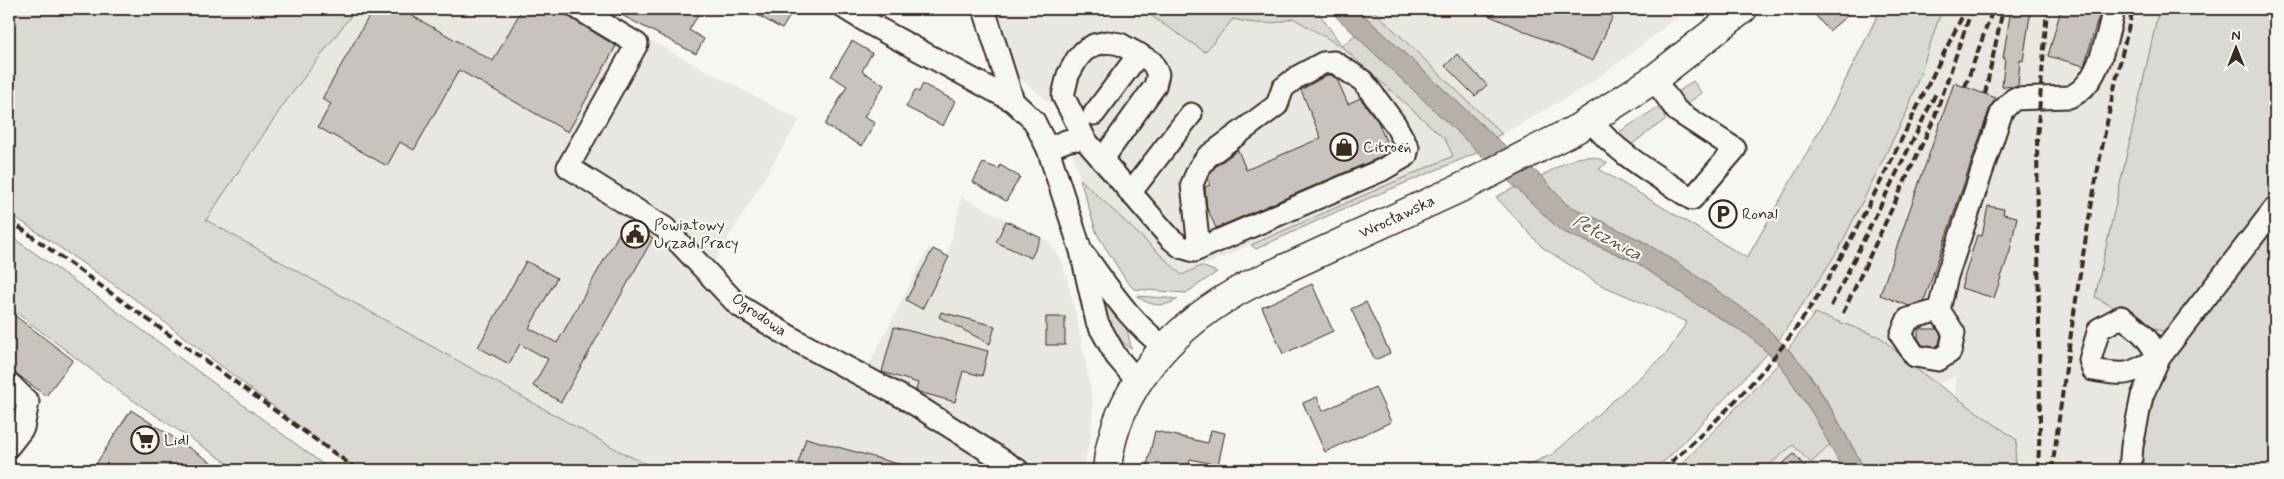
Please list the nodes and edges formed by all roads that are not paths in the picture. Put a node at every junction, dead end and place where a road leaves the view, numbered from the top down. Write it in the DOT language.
graph roads {
  1 [pos="579,9"];
  2 [pos="846,9"];
  3 [pos="984,9"];
  4 [pos="1743,9"];
  5 [pos="2114,9"];
  6 [pos="1139,54"];
  7 [pos="1654,79"];
  8 [pos="1013,100"];
  9 [pos="1094,114"];
  10 [pos="1191,114"];
  11 [pos="1591,121"];
  12 [pos="1086,141"];
  13 [pos="1048,149"];
  14 [pos="1102,160"];
  15 [pos="1130,193"];
  16 [pos="2275,208"];
  17 [pos="1199,248"];
  18 [pos="1081,251"];
  19 [pos="1938,310"];
  20 [pos="1164,347"];
  21 [pos="1138,382"];
  22 [pos="9,383"];
  23 [pos="9,446"];
  24 [pos="1018,470"];
  25 [pos="1107,470"];
  26 [pos="2130,470"];
  1 -- 24 [label="street, Ogrodowa"];
  2 -- 8 [label="street"];
  3 -- 8 [label="street"];
  4 -- 7 [label="main road, Wrocławska"];
  5 -- 19 [label="street"];
  6 -- 9 [label="street"];
  6 -- 12 [label="street"];
  6 -- 14 [label="street"];
  7 -- 11 [label="main road, Wrocławska"];
  7 -- 11 [label="street"];
  8 -- 13 [label="street"];
  10 -- 15 [label="street"];
  11 -- 20 [label="main road, Wrocławska"];
  12 -- 13 [label="street"];
  12 -- 14 [label="street"];
  13 -- 18 [label="street"];
  14 -- 15 [label="street"];
  15 -- 17 [label="street"];
  16 -- 26 [label="street"];
  17 -- 17 [label="street"];
  18 -- 20 [label="street"];
  18 -- 21 [label="street"];
  20 -- 21 [label="main road, Wrocławska"];
  21 -- 25 [label="main road, Wrocławska"];
  22 -- 23 [label="street"];
}
